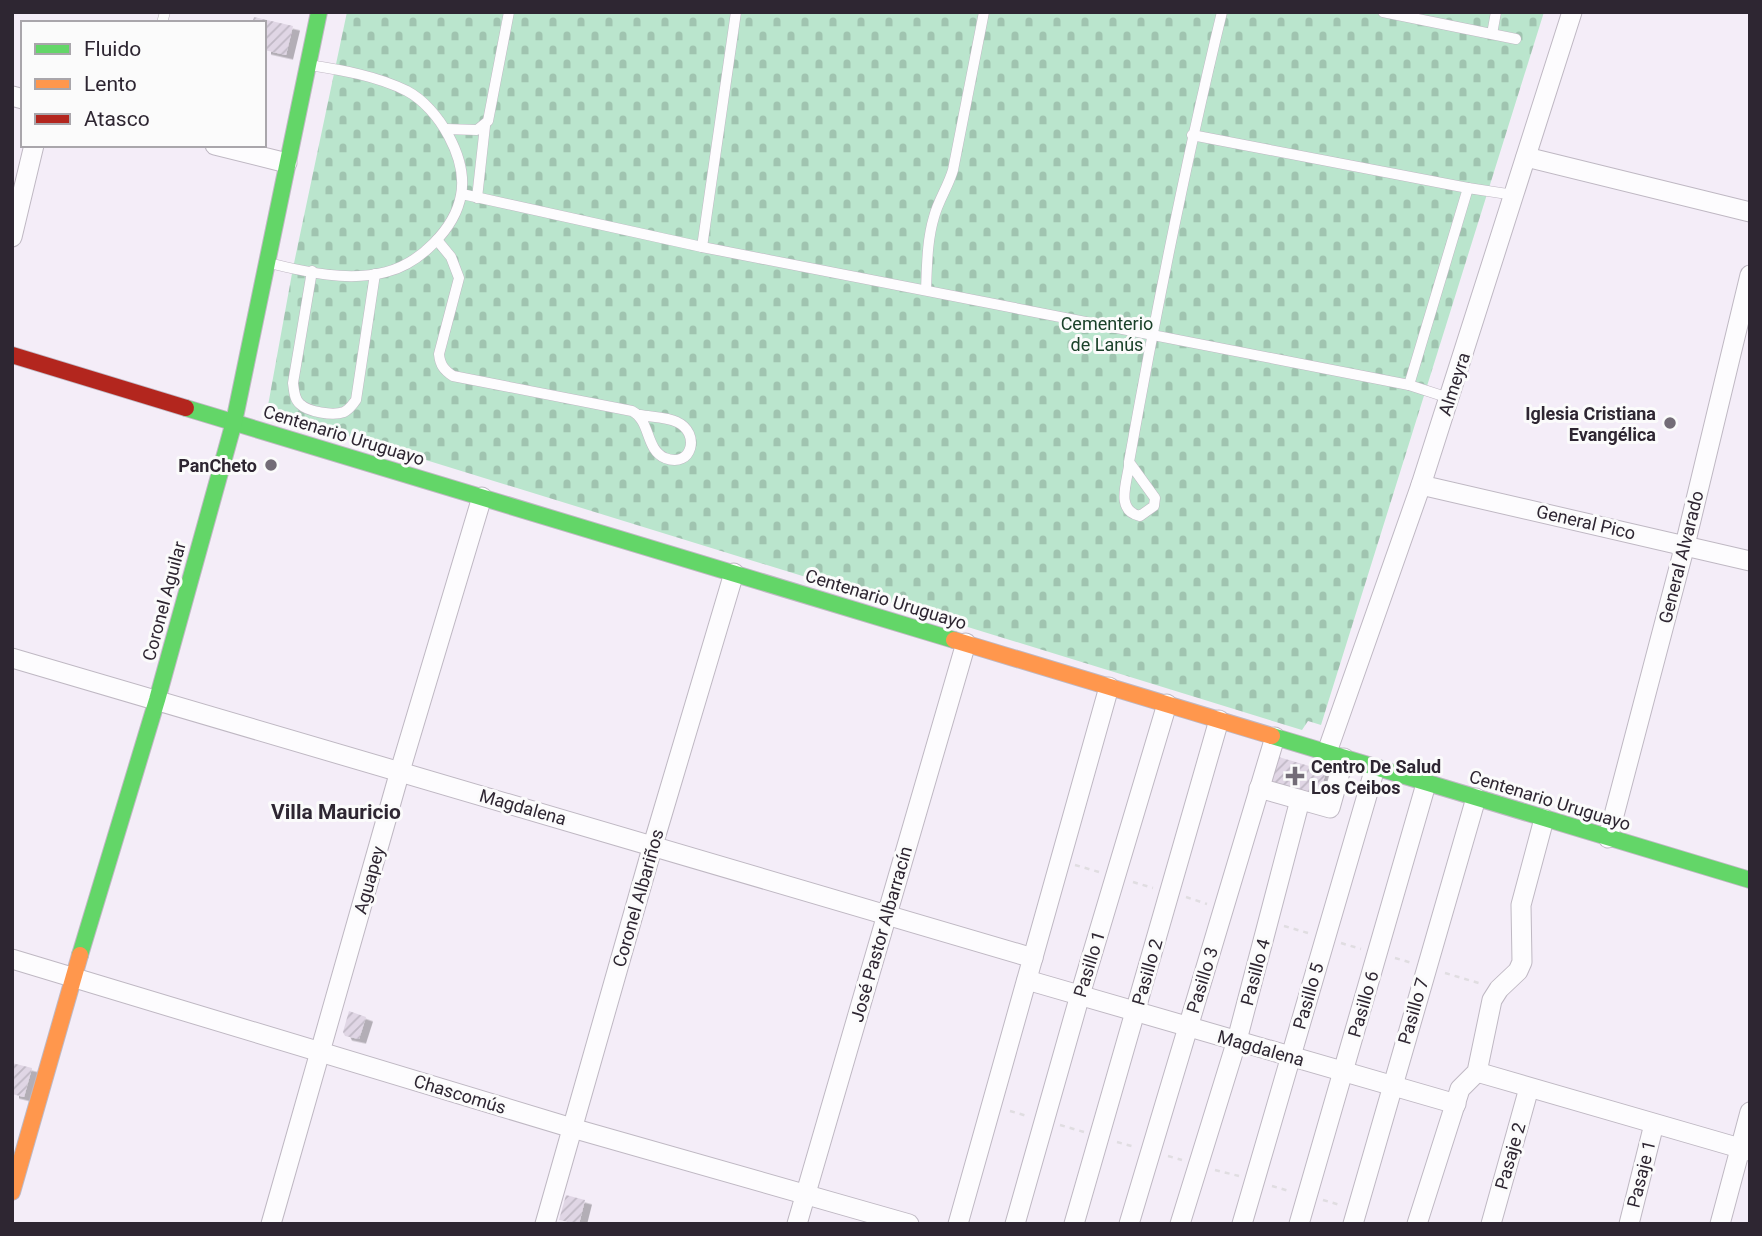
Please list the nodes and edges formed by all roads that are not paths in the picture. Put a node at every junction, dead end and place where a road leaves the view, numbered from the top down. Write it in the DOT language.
graph roads {
  1 [pos="319,12"];
  2 [pos="509,12"];
  3 [pos="736,12"];
  4 [pos="984,12"];
  5 [pos="1222,12"];
  6 [pos="1383,12"];
  7 [pos="1496,12"];
  8 [pos="1572,12"];
  9 [pos="1492,34"];
  10 [pos="1517,39"];
  11 [pos="309,65"];
  12 [pos="485,125"];
  13 [pos="446,129"];
  14 [pos="1192,135"];
  15 [pos="33,147"];
  16 [pos="223,147"];
  17 [pos="1526,157"];
  18 [pos="287,163"];
  19 [pos="1468,188"];
  20 [pos="462,194"];
  21 [pos="1514,195"];
  22 [pos="477,198"];
  23 [pos="1750,212"];
  24 [pos="12,237"];
  25 [pos="437,240"];
  26 [pos="702,247"];
  27 [pos="269,262"];
  28 [pos="312,271"];
  29 [pos="375,274"];
  30 [pos="1750,275"];
  31 [pos="926,290"];
  32 [pos="1152,334"];
  33 [pos="12,355"];
  34 [pos="1409,385"];
  35 [pos="1449,398"];
  36 [pos="640,415"];
  37 [pos="234,422"];
  38 [pos="1129,461"];
  39 [pos="1421,485"];
  40 [pos="482,498"];
  41 [pos="1685,545"];
  42 [pos="1750,561"];
  43 [pos="734,573"];
  44 [pos="965,643"];
  45 [pos="12,658"];
  46 [pos="1110,687"];
  47 [pos="157,700"];
  48 [pos="1167,704"];
  49 [pos="1219,720"];
  50 [pos="1275,737"];
  51 [pos="1336,755"];
  52 [pos="1375,768"];
  53 [pos="400,771"];
  54 [pos="1426,784"];
  55 [pos="1259,788"];
  56 [pos="1476,798"];
  57 [pos="1300,800"];
  58 [pos="1544,819"];
  59 [pos="1608,838"];
  60 [pos="653,845"];
  61 [pos="1750,880"];
  62 [pos="887,914"];
  63 [pos="1033,958"];
  64 [pos="12,960"];
  65 [pos="74,978"];
  66 [pos="1027,980"];
  67 [pos="1080,995"];
  68 [pos="1136,1011"];
  69 [pos="1188,1026"];
  70 [pos="1237,1040"];
  71 [pos="320,1051"];
  72 [pos="1291,1056"];
  73 [pos="1344,1072"];
  74 [pos="1478,1072"];
  75 [pos="1391,1086"];
  76 [pos="1529,1088"];
  77 [pos="1456,1104"];
  78 [pos="1750,1112"];
  79 [pos="1654,1124"];
  80 [pos="572,1128"];
  81 [pos="1745,1149"];
  82 [pos="12,1192"];
  83 [pos="806,1194"];
  84 [pos="1354,1217"];
  85 [pos="271,1224"];
  86 [pos="545,1224"];
  87 [pos="797,1224"];
  88 [pos="909,1224"];
  89 [pos="958,1224"];
  90 [pos="1015,1224"];
  91 [pos="1074,1224"];
  92 [pos="1129,1224"];
  93 [pos="1181,1224"];
  94 [pos="1242,1224"];
  95 [pos="1299,1224"];
  96 [pos="1418,1224"];
  97 [pos="1491,1224"];
  98 [pos="1629,1224"];
  99 [pos="1720,1224"];
  1 -- 11 [label="main road, Coronel Aguilar"];
  2 -- 12 [label="lane"];
  3 -- 26 [label="lane"];
  4 -- 31 [label="lane"];
  5 -- 14 [label="lane"];
  6 -- 9 [label="lane"];
  7 -- 9 [label="lane"];
  8 -- 17 [label="street, Almeyra"];
  9 -- 10 [label="lane"];
  11 -- 13 [label="lane"];
  11 -- 18 [label="main road, Coronel Aguilar"];
  12 -- 13 [label="lane"];
  12 -- 22 [label="lane"];
  13 -- 20 [label="lane"];
  14 -- 19 [label="lane"];
  14 -- 32 [label="lane"];
  15 -- 24 [label="street"];
  16 -- 18 [label="street"];
  17 -- 21 [label="street, Almeyra"];
  17 -- 23 [label="street"];
  18 -- 27 [label="main road, Coronel Aguilar"];
  19 -- 21 [label="lane"];
  19 -- 34 [label="lane"];
  20 -- 22 [label="lane"];
  20 -- 25 [label="lane"];
  21 -- 35 [label="street, Almeyra"];
  22 -- 26 [label="lane"];
  25 -- 29 [label="lane"];
  25 -- 36 [label="lane"];
  26 -- 31 [label="lane"];
  27 -- 28 [label="lane"];
  27 -- 37 [label="main road, Coronel Aguilar"];
  28 -- 29 [label="lane"];
  28 -- 29 [label="lane"];
  30 -- 41 [label="street, General Alvarado"];
  31 -- 32 [label="lane"];
  32 -- 34 [label="lane"];
  32 -- 38 [label="lane"];
  33 -- 37 [label="main road, Centenario Uruguayo"];
  34 -- 35 [label="lane"];
  35 -- 39 [label="street, Almeyra"];
  36 -- 36 [label="lane"];
  37 -- 40 [label="main road, Centenario Uruguayo"];
  37 -- 47 [label="main road, Coronel Aguilar"];
  38 -- 38 [label="lane"];
  39 -- 41 [label="street, General Pico"];
  39 -- 51 [label="street, Almeyra"];
  40 -- 43 [label="main road, Centenario Uruguayo"];
  40 -- 53 [label="street, Aguapey"];
  41 -- 42 [label="street, General Pico"];
  41 -- 59 [label="street, General Alvarado"];
  43 -- 44 [label="main road, Centenario Uruguayo"];
  43 -- 60 [label="street, Coronel Albariños"];
  44 -- 46 [label="main road, Centenario Uruguayo"];
  44 -- 62 [label="street, José Pastor Albarracín"];
  45 -- 47 [label="street, Magdalena"];
  46 -- 48 [label="main road, Centenario Uruguayo"];
  46 -- 63 [label="street"];
  47 -- 53 [label="street, Magdalena"];
  47 -- 65 [label="main road, Coronel Aguilar"];
  48 -- 49 [label="main road, Centenario Uruguayo"];
  48 -- 67 [label="street, Pasillo 1"];
  49 -- 50 [label="main road, Centenario Uruguayo"];
  49 -- 68 [label="street, Pasillo 2"];
  50 -- 51 [label="main road, Centenario Uruguayo"];
  50 -- 55 [label="street, Pasillo 3"];
  51 -- 52 [label="main road, Centenario Uruguayo"];
  51 -- 57 [label="street, Almeyra"];
  52 -- 54 [label="main road, Centenario Uruguayo"];
  52 -- 72 [label="street, Pasillo 5"];
  53 -- 60 [label="street, Magdalena"];
  53 -- 71 [label="street, Aguapey"];
  54 -- 56 [label="main road, Centenario Uruguayo"];
  54 -- 73 [label="street, Pasillo 6"];
  55 -- 57 [label="street"];
  55 -- 69 [label="street, Pasillo 3"];
  56 -- 58 [label="main road, Centenario Uruguayo"];
  56 -- 75 [label="street, Pasillo 7"];
  57 -- 70 [label="street, Pasillo 4"];
  58 -- 59 [label="main road, Centenario Uruguayo"];
  58 -- 74 [label="street"];
  59 -- 61 [label="main road, Centenario Uruguayo"];
  60 -- 62 [label="street, Magdalena"];
  60 -- 80 [label="street, Coronel Albariños"];
  62 -- 63 [label="street, Magdalena"];
  62 -- 83 [label="street, José Pastor Albarracín"];
  63 -- 66 [label="street"];
  64 -- 65 [label="street, Chascomús"];
  65 -- 71 [label="street, Chascomús"];
  65 -- 82 [label="main road, Coronel Aguilar"];
  66 -- 67 [label="street, Magdalena"];
  66 -- 89 [label="street"];
  67 -- 68 [label="street, Magdalena"];
  67 -- 90 [label="street, Pasillo 1"];
  68 -- 69 [label="street, Magdalena"];
  68 -- 91 [label="street, Pasillo 2"];
  69 -- 70 [label="street, Magdalena"];
  69 -- 92 [label="street, Pasillo 3"];
  70 -- 72 [label="street, Magdalena"];
  70 -- 93 [label="street, Pasillo 4"];
  71 -- 80 [label="street, Chascomús"];
  71 -- 85 [label="street, Aguapey"];
  72 -- 73 [label="street, Magdalena"];
  72 -- 94 [label="street, Pasillo 5"];
  73 -- 75 [label="street, Magdalena"];
  73 -- 95 [label="street, Pasillo 6"];
  74 -- 76 [label="street"];
  74 -- 77 [label="street"];
  75 -- 77 [label="street, Magdalena"];
  75 -- 84 [label="street, Pasillo 7"];
  76 -- 79 [label="street"];
  76 -- 97 [label="street, Pasaje 2"];
  77 -- 96 [label="street"];
  78 -- 81 [label="street"];
  79 -- 81 [label="street"];
  79 -- 98 [label="street, Pasaje 1"];
  80 -- 83 [label="street, Chascomús"];
  80 -- 86 [label="street, Coronel Albariños"];
  81 -- 99 [label="street"];
  83 -- 87 [label="street, José Pastor Albarracín"];
  83 -- 88 [label="street, Chascomús"];
}
